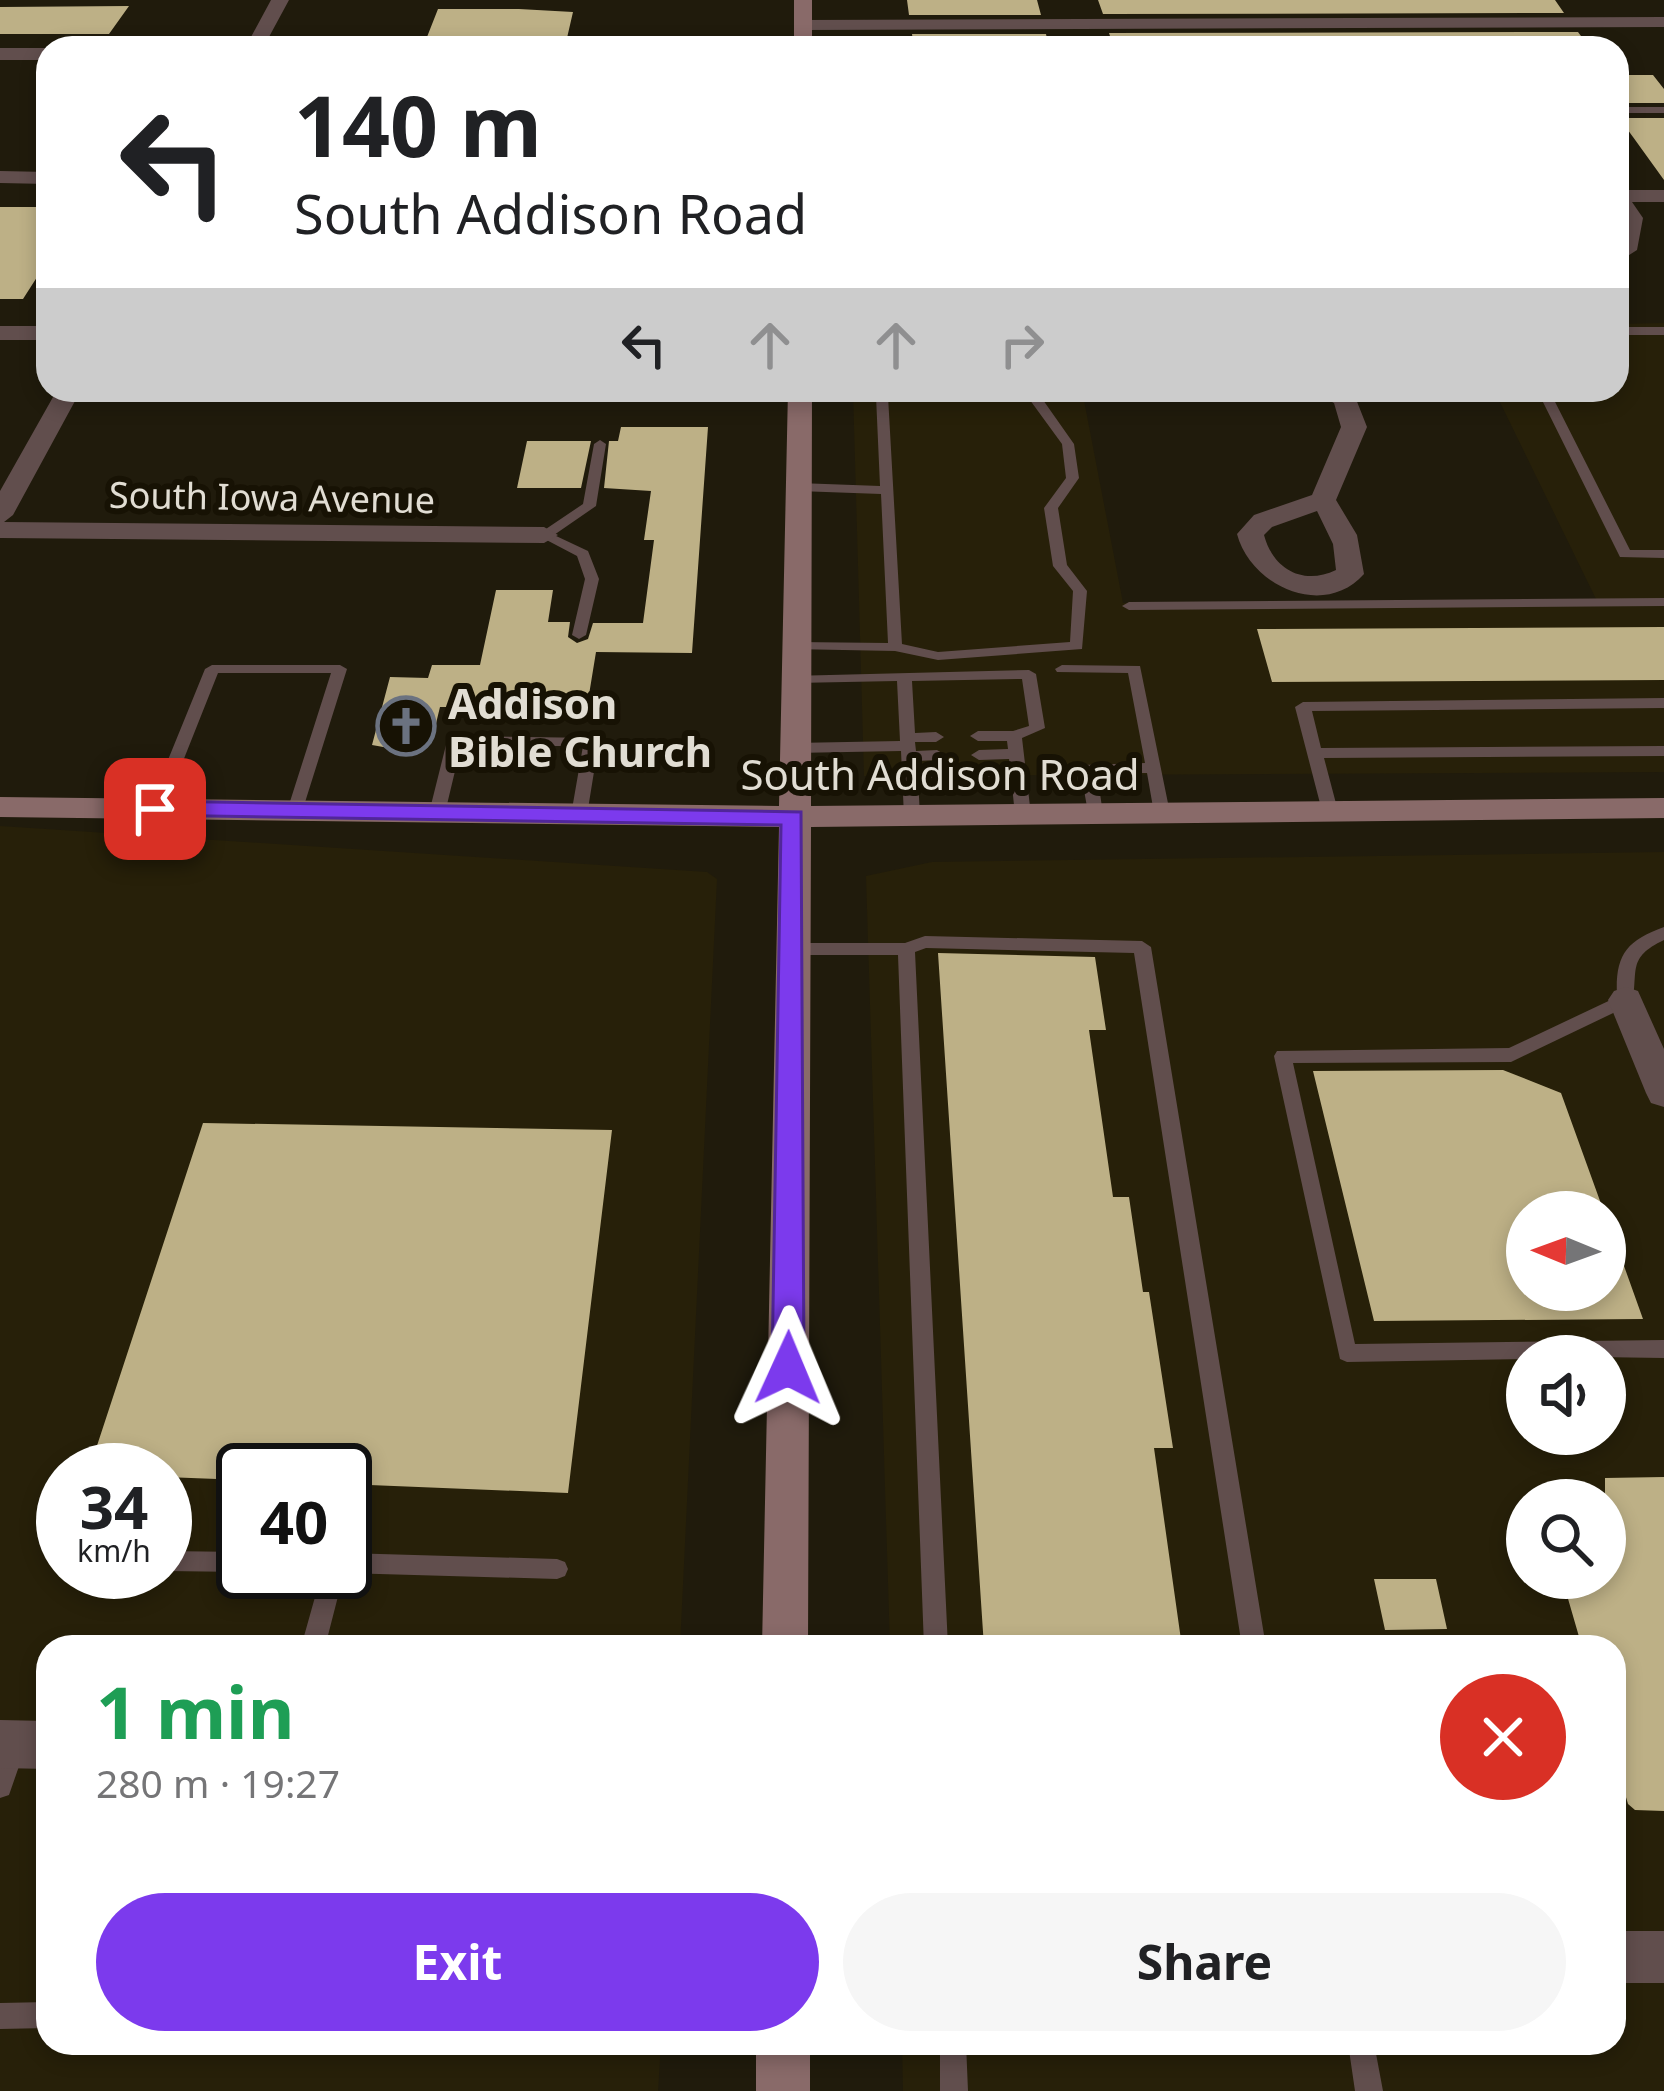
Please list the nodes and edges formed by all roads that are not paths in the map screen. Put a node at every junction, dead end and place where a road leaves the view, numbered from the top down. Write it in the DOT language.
graph roads {
  1 [pos="280,0"];
  2 [pos="803,0"];
  3 [pos="1646,0"];
  4 [pos="1664,21"];
  5 [pos="803,25"];
  6 [pos="260,36"];
  7 [pos="803,36"];
  8 [pos="0,54"];
  9 [pos="36,54"];
  10 [pos="1629,110"];
  11 [pos="1664,110"];
  12 [pos="0,177"];
  13 [pos="36,178"];
  14 [pos="1664,196"];
  15 [pos="1629,201"];
  16 [pos="1629,331"];
  17 [pos="1664,331"];
  18 [pos="0,333"];
  19 [pos="36,333"];
  20 [pos="62,402"];
  21 [pos="800,402"];
  22 [pos="883,402"];
  23 [pos="1038,402"];
  24 [pos="1347,402"];
  25 [pos="1549,402"];
  26 [pos="600,444"];
  27 [pos="798,487"];
  28 [pos="887,490"];
  29 [pos="1324,500"];
  30 [pos="0,515"];
  31 [pos="0,530"];
  32 [pos="544,535"];
  33 [pos="1664,554"];
  34 [pos="1664,602"];
  35 [pos="1130,606"];
  36 [pos="579,635"];
  37 [pos="796,646"];
  38 [pos="895,646"];
  39 [pos="1062,669"];
  40 [pos="904,677"];
  41 [pos="795,679"];
  42 [pos="1664,703"];
  43 [pos="1014,736"];
  44 [pos="794,748"];
  45 [pos="1664,751"];
  46 [pos="908,753"];
  47 [pos="1315,753"];
  48 [pos="1017,763"];
  49 [pos="1154,768"];
  50 [pos="0,807"];
  51 [pos="1664,808"];
  52 [pos="155,809"];
  53 [pos="295,811"];
  54 [pos="1330,812"];
  55 [pos="437,813"];
  56 [pos="1162,813"];
  57 [pos="1095,814"];
  58 [pos="579,815"];
  59 [pos="1023,815"];
  60 [pos="912,816"];
  61 [pos="793,818"];
  62 [pos="1664,933"];
  63 [pos="793,949"];
  64 [pos="906,949"];
  65 [pos="1626,1000"];
  66 [pos="1664,1093"];
  67 [pos="1664,1349"];
  68 [pos="372,1564"];
  69 [pos="557,1569"];
  70 [pos="326,1599"];
  71 [pos="316,1635"];
  72 [pos="785,1635"];
  73 [pos="935,1635"];
  74 [pos="1252,1635"];
  75 [pos="1626,1957"];
  76 [pos="1664,1957"];
  77 [pos="36,2015"];
  78 [pos="0,2016"];
  79 [pos="783,2055"];
  80 [pos="952,2055"];
  81 [pos="1363,2055"];
  82 [pos="783,2091"];
  83 [pos="954,2091"];
  84 [pos="1369,2091"];
  1 -- 6 [label="street"];
  2 -- 5 [label="street"];
  3 -- 4 [label="street"];
  4 -- 5 [label="street"];
  5 -- 7 [label="street"];
  8 -- 9 [label="street"];
  10 -- 11 [label="lane"];
  12 -- 13 [label="street"];
  14 -- 15 [label="street"];
  16 -- 17 [label="lane"];
  18 -- 19 [label="street"];
  20 -- 30 [label="street"];
  21 -- 27 [label="street"];
  22 -- 28 [label="lane"];
  23 -- 38 [label="lane"];
  24 -- 29 [label="street"];
  25 -- 33 [label="lane"];
  26 -- 32 [label="lane"];
  27 -- 28 [label="lane"];
  27 -- 37 [label="street"];
  28 -- 38 [label="lane"];
  31 -- 32 [label="street, South Iowa Avenue"];
  32 -- 36 [label="lane"];
  34 -- 35 [label="lane"];
  37 -- 38 [label="lane"];
  37 -- 41 [label="street"];
  39 -- 49 [label="lane"];
  40 -- 41 [label="lane"];
  40 -- 43 [label="lane"];
  40 -- 46 [label="lane"];
  41 -- 44 [label="street"];
  42 -- 47 [label="lane"];
  43 -- 48 [label="lane"];
  43 -- 48 [label="lane"];
  44 -- 46 [label="lane"];
  44 -- 61 [label="street"];
  45 -- 47 [label="lane"];
  46 -- 46 [label="lane"];
  46 -- 60 [label="lane"];
  47 -- 54 [label="lane"];
  48 -- 59 [label="lane"];
  49 -- 56 [label="lane"];
  49 -- 57 [label="lane"];
  50 -- 52 [label="street, South Addison Road"];
  51 -- 54 [label="street, South Addison Road"];
  52 -- 53 [label="street, South Addison Road"];
  52 -- 53 [label="lane"];
  53 -- 55 [label="street, South Addison Road"];
  54 -- 56 [label="street, South Addison Road"];
  55 -- 58 [label="street, South Addison Road"];
  55 -- 58 [label="lane"];
  56 -- 57 [label="street, South Addison Road"];
  57 -- 59 [label="street, South Addison Road"];
  58 -- 61 [label="street, South Addison Road"];
  59 -- 60 [label="street, South Addison Road"];
  60 -- 61 [label="street, South Addison Road"];
  61 -- 63 [label="street"];
  62 -- 65 [label="lane"];
  63 -- 64 [label="lane"];
  63 -- 72 [label="street"];
  64 -- 73 [label="lane"];
  64 -- 74 [label="lane"];
  65 -- 66 [label="street"];
  65 -- 67 [label="lane"];
  68 -- 69 [label="lane"];
  70 -- 71 [label="lane"];
  75 -- 76 [label="street"];
  77 -- 78 [label="lane"];
  79 -- 82 [label="street"];
  80 -- 83 [label="lane"];
  81 -- 84 [label="lane"];
}
